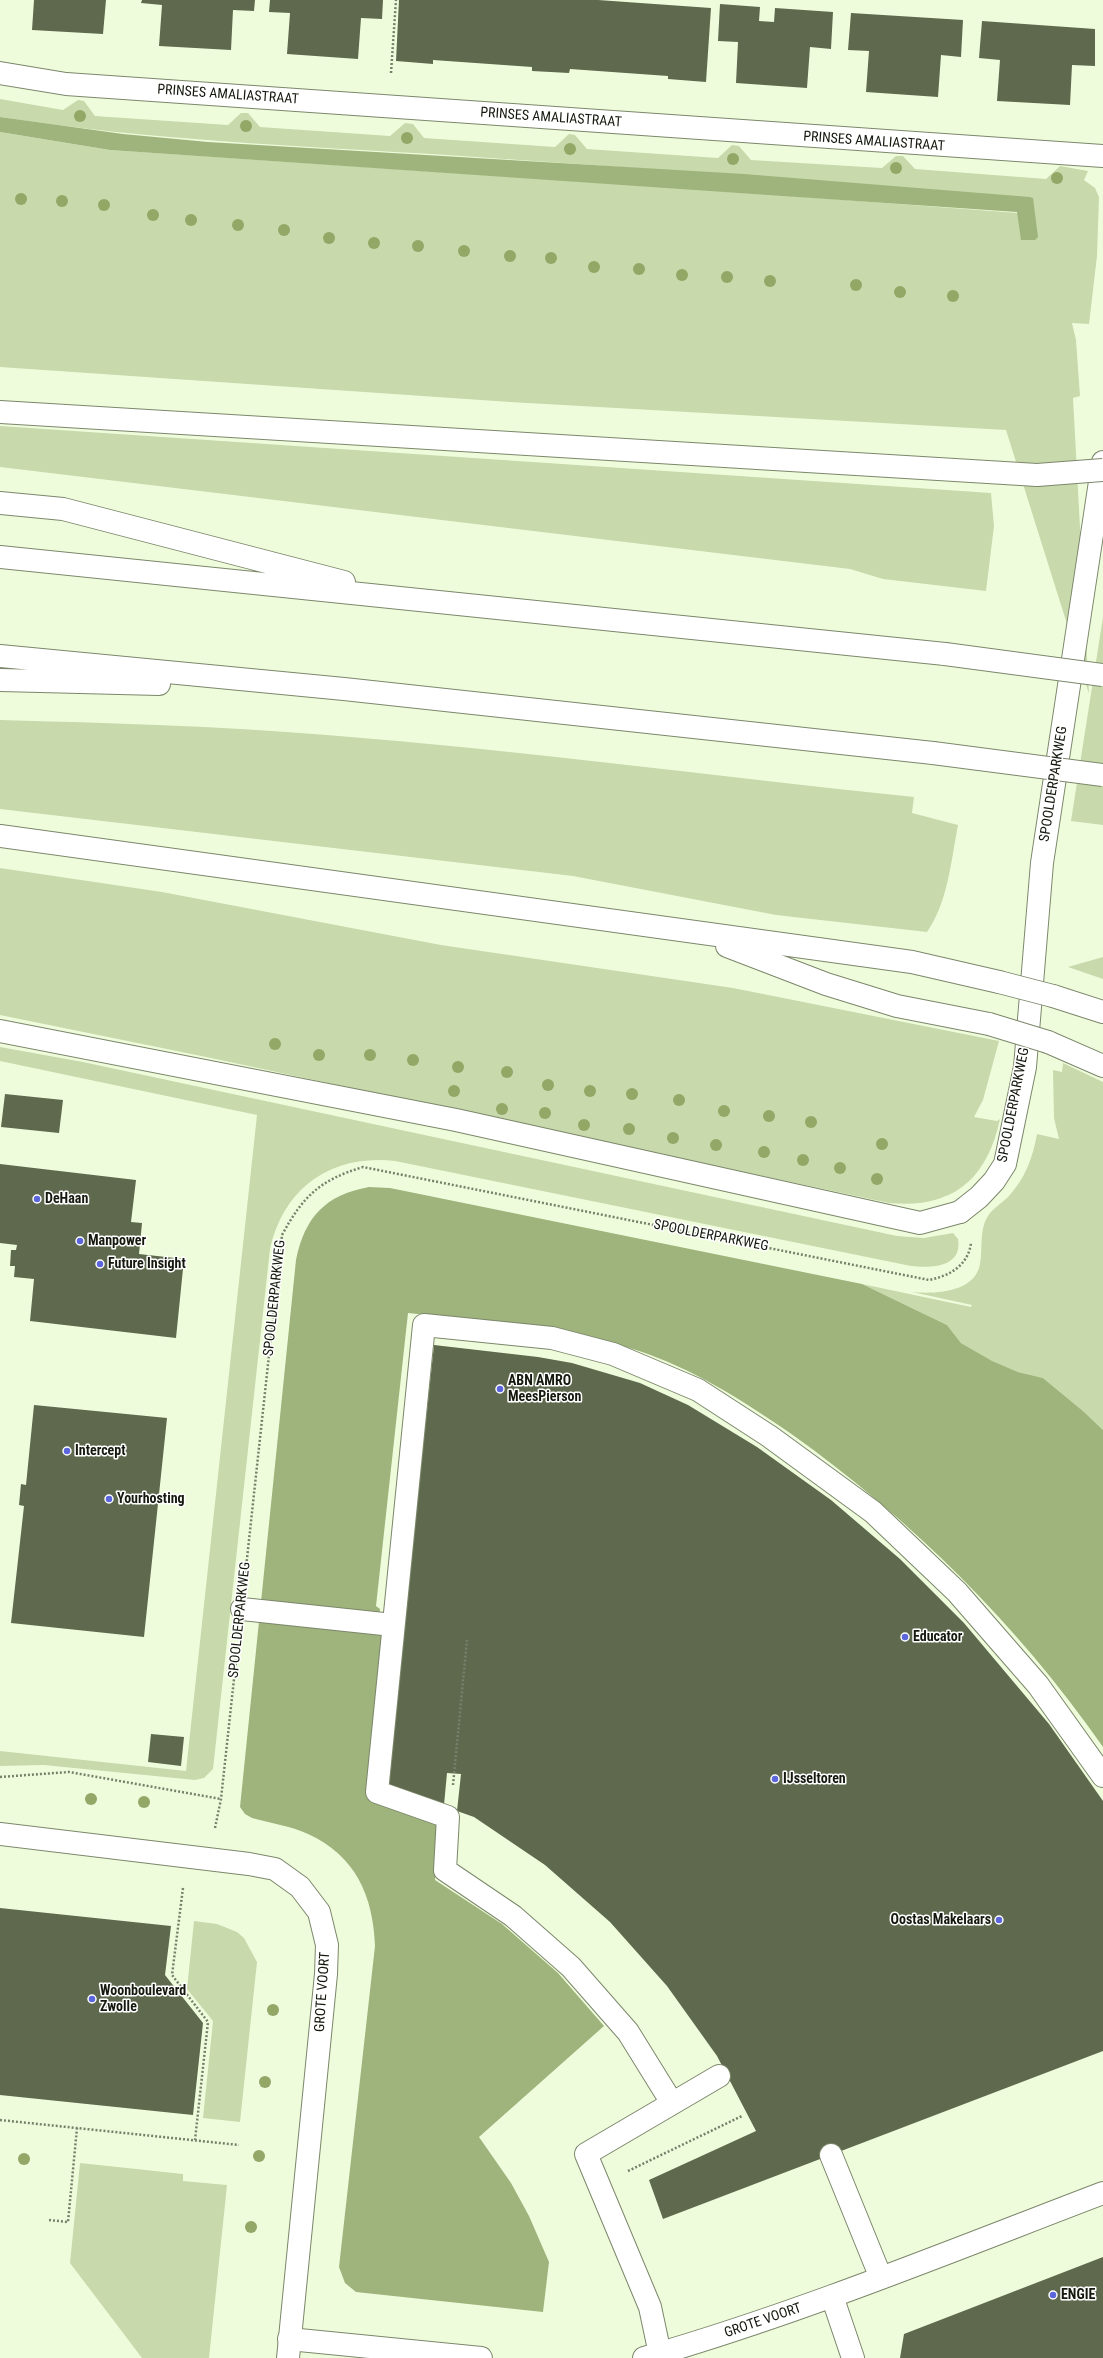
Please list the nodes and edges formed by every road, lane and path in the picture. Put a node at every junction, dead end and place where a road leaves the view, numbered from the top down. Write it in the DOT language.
graph roads {
  1 [pos="396,0"];
  2 [pos="0,72"];
  3 [pos="389,106"];
  4 [pos="1103,156"];
  5 [pos="0,412"];
  6 [pos="1103,462"];
  7 [pos="1103,470"];
  8 [pos="0,503"];
  9 [pos="0,557"];
  10 [pos="417,600"];
  11 [pos="0,656"];
  12 [pos="1103,675"];
  13 [pos="0,680"];
  14 [pos="344,689"];
  15 [pos="1103,775"];
  16 [pos="0,836"];
  17 [pos="692,933"];
  18 [pos="1103,1012"];
  19 [pos="0,1030"];
  20 [pos="1103,1066"];
  21 [pos="960,1212"];
  22 [pos="248,1610"];
  23 [pos="387,1624"];
  24 [pos="467,1640"];
  25 [pos="455,1774"];
  26 [pos="1103,1776"];
  27 [pos="0,1777"];
  28 [pos="221,1799"];
  29 [pos="0,1834"];
  30 [pos="187,1857"];
  31 [pos="209,1859"];
  32 [pos="719,2076"];
  33 [pos="672,2103"];
  34 [pos="742,2116"];
  35 [pos="0,2120"];
  36 [pos="77,2128"];
  37 [pos="196,2140"];
  38 [pos="239,2145"];
  39 [pos="831,2155"];
  40 [pos="641,2165"];
  41 [pos="1103,2193"];
  42 [pos="49,2220"];
  43 [pos="881,2278"];
  44 [pos="832,2296"];
  45 [pos="288,2349"];
  46 [pos="652,2356"];
  47 [pos="481,2358"];
  48 [pos="853,2358"];
  1 -- 3 [label="path"];
  2 -- 3 [label="main road, PRINSES AMALIASTRAAT"];
  3 -- 4 [label="main road, PRINSES AMALIASTRAAT"];
  5 -- 7 [label="main road, bridge"];
  6 -- 21 [label="main road, SPOOLDERPARKWEG"];
  8 -- 10 [label="main road"];
  9 -- 10 [label="main road"];
  10 -- 12 [label="main road, bridge"];
  11 -- 14 [label="main road"];
  13 -- 14 [label="main road"];
  14 -- 15 [label="main road, bridge"];
  16 -- 17 [label="main road"];
  17 -- 18 [label="main road, bridge"];
  17 -- 20 [label="main road, bridge"];
  19 -- 21 [label="main road"];
  21 -- 22 [label="path, SPOOLDERPARKWEG"];
  22 -- 23 [label="main road"];
  22 -- 28 [label="path, SPOOLDERPARKWEG"];
  23 -- 26 [label="main road"];
  23 -- 33 [label="main road"];
  24 -- 25 [label="path"];
  27 -- 28 [label="path"];
  28 -- 31 [label="path, SPOOLDERPARKWEG"];
  29 -- 30 [label="main road, GROTE VOORT"];
  30 -- 31 [label="main road, GROTE VOORT"];
  30 -- 37 [label="path"];
  31 -- 45 [label="main road, GROTE VOORT"];
  32 -- 33 [label="main road"];
  33 -- 46 [label="main road"];
  34 -- 40 [label="path"];
  35 -- 36 [label="path"];
  36 -- 37 [label="path"];
  36 -- 42 [label="path"];
  37 -- 38 [label="path"];
  39 -- 43 [label="main road"];
  41 -- 43 [label="main road, GROTE VOORT"];
  43 -- 44 [label="main road, GROTE VOORT"];
  44 -- 46 [label="main road, GROTE VOORT"];
  44 -- 48 [label="main road"];
  45 -- 47 [label="main road, GROTE VOORT"];
}
